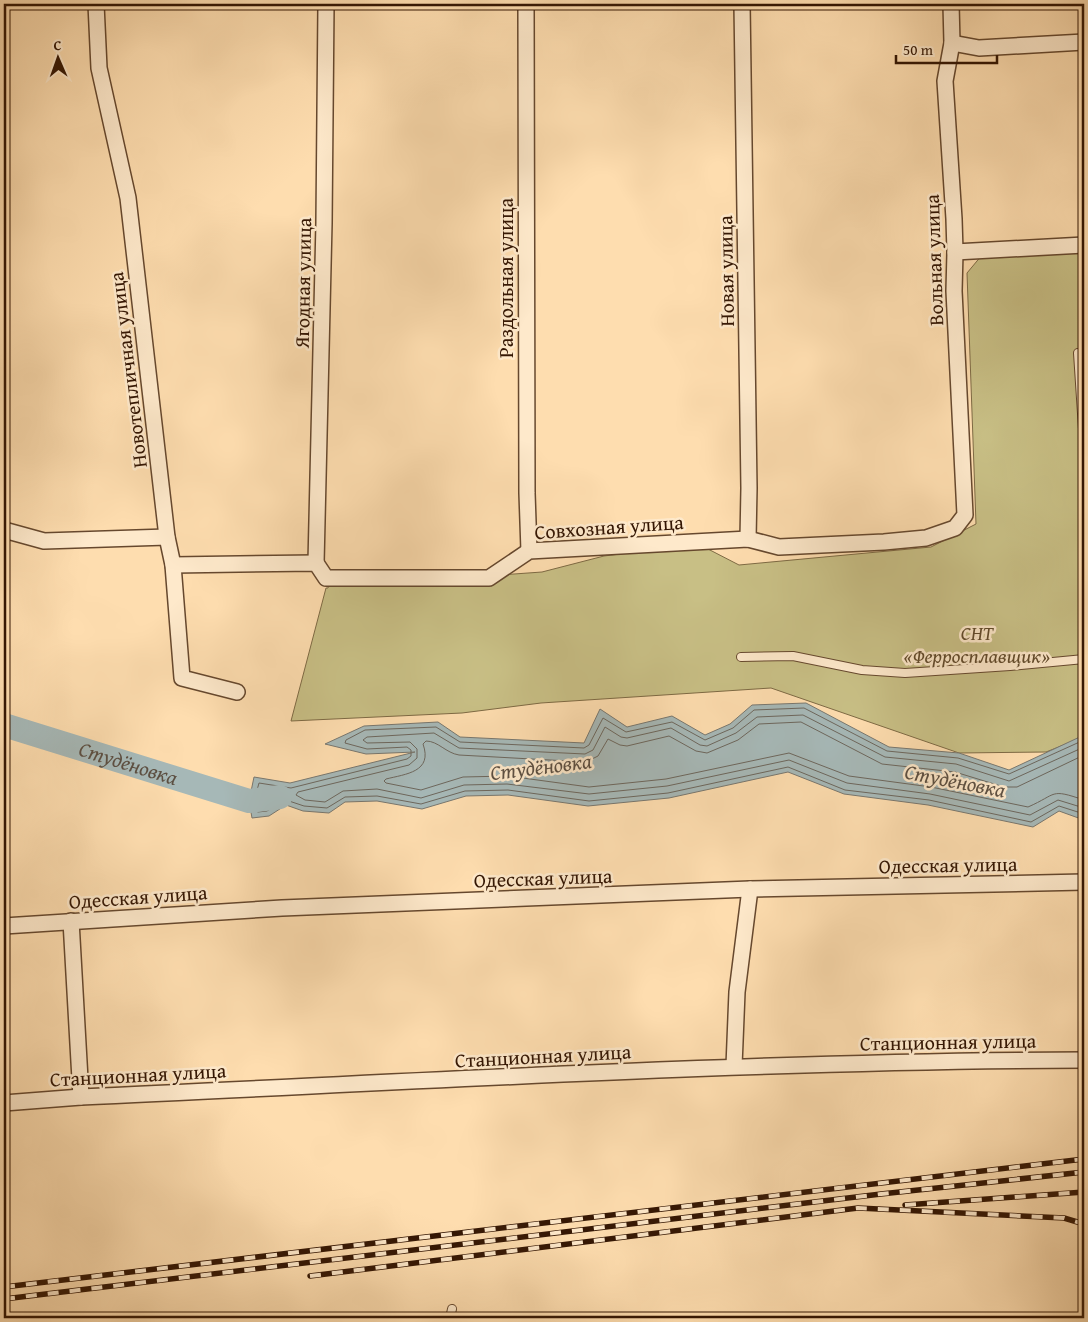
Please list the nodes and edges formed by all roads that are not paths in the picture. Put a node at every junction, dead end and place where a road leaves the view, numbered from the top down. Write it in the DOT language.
graph roads {
  1 [pos="96,4"];
  2 [pos="326,4"];
  3 [pos="526,4"];
  4 [pos="742,4"];
  5 [pos="951,4"];
  6 [pos="1084,42"];
  7 [pos="952,43"];
  8 [pos="1084,245"];
  9 [pos="955,252"];
  10 [pos="1084,353"];
  11 [pos="1084,444"];
  12 [pos="965,515"];
  13 [pos="4,530"];
  14 [pos="167,537"];
  15 [pos="748,539"];
  16 [pos="529,551"];
  17 [pos="316,563"];
  18 [pos="173,566"];
  19 [pos="741,657"];
  20 [pos="1084,658"];
  21 [pos="237,692"];
  22 [pos="1084,882"];
  23 [pos="750,889"];
  24 [pos="71,921"];
  25 [pos="4,926"];
  26 [pos="1084,1060"];
  27 [pos="734,1066"];
  28 [pos="81,1097"];
  29 [pos="4,1103"];
  30 [pos="452,1309"];
  31 [pos="450,1318"];
  1 -- 14 [label="street, Новотепличная улица"];
  2 -- 17 [label="street, Ягодная улица"];
  3 -- 16 [label="street, Раздольная улица"];
  4 -- 15 [label="street, Новая улица"];
  5 -- 7 [label="street, Вольная улица"];
  6 -- 7 [label="street"];
  7 -- 9 [label="street, Вольная улица"];
  8 -- 9 [label="street"];
  9 -- 12 [label="street, Вольная улица"];
  10 -- 11 [label="lane"];
  12 -- 15 [label="street, Совхозная улица"];
  13 -- 14 [label="street"];
  14 -- 18 [label="street, Новотепличная улица"];
  15 -- 16 [label="street, Совхозная улица"];
  16 -- 17 [label="street, Совхозная улица"];
  17 -- 18 [label="street"];
  18 -- 21 [label="street, Новотепличная улица"];
  19 -- 20 [label="lane"];
  22 -- 23 [label="street, Одесская улица"];
  23 -- 24 [label="street, Одесская улица"];
  23 -- 27 [label="street"];
  24 -- 25 [label="street, Одесская улица"];
  24 -- 28 [label="street"];
  26 -- 27 [label="street, Станционная улица"];
  27 -- 28 [label="street, Станционная улица"];
  28 -- 29 [label="street, Станционная улица"];
  30 -- 31 [label="lane"];
}
